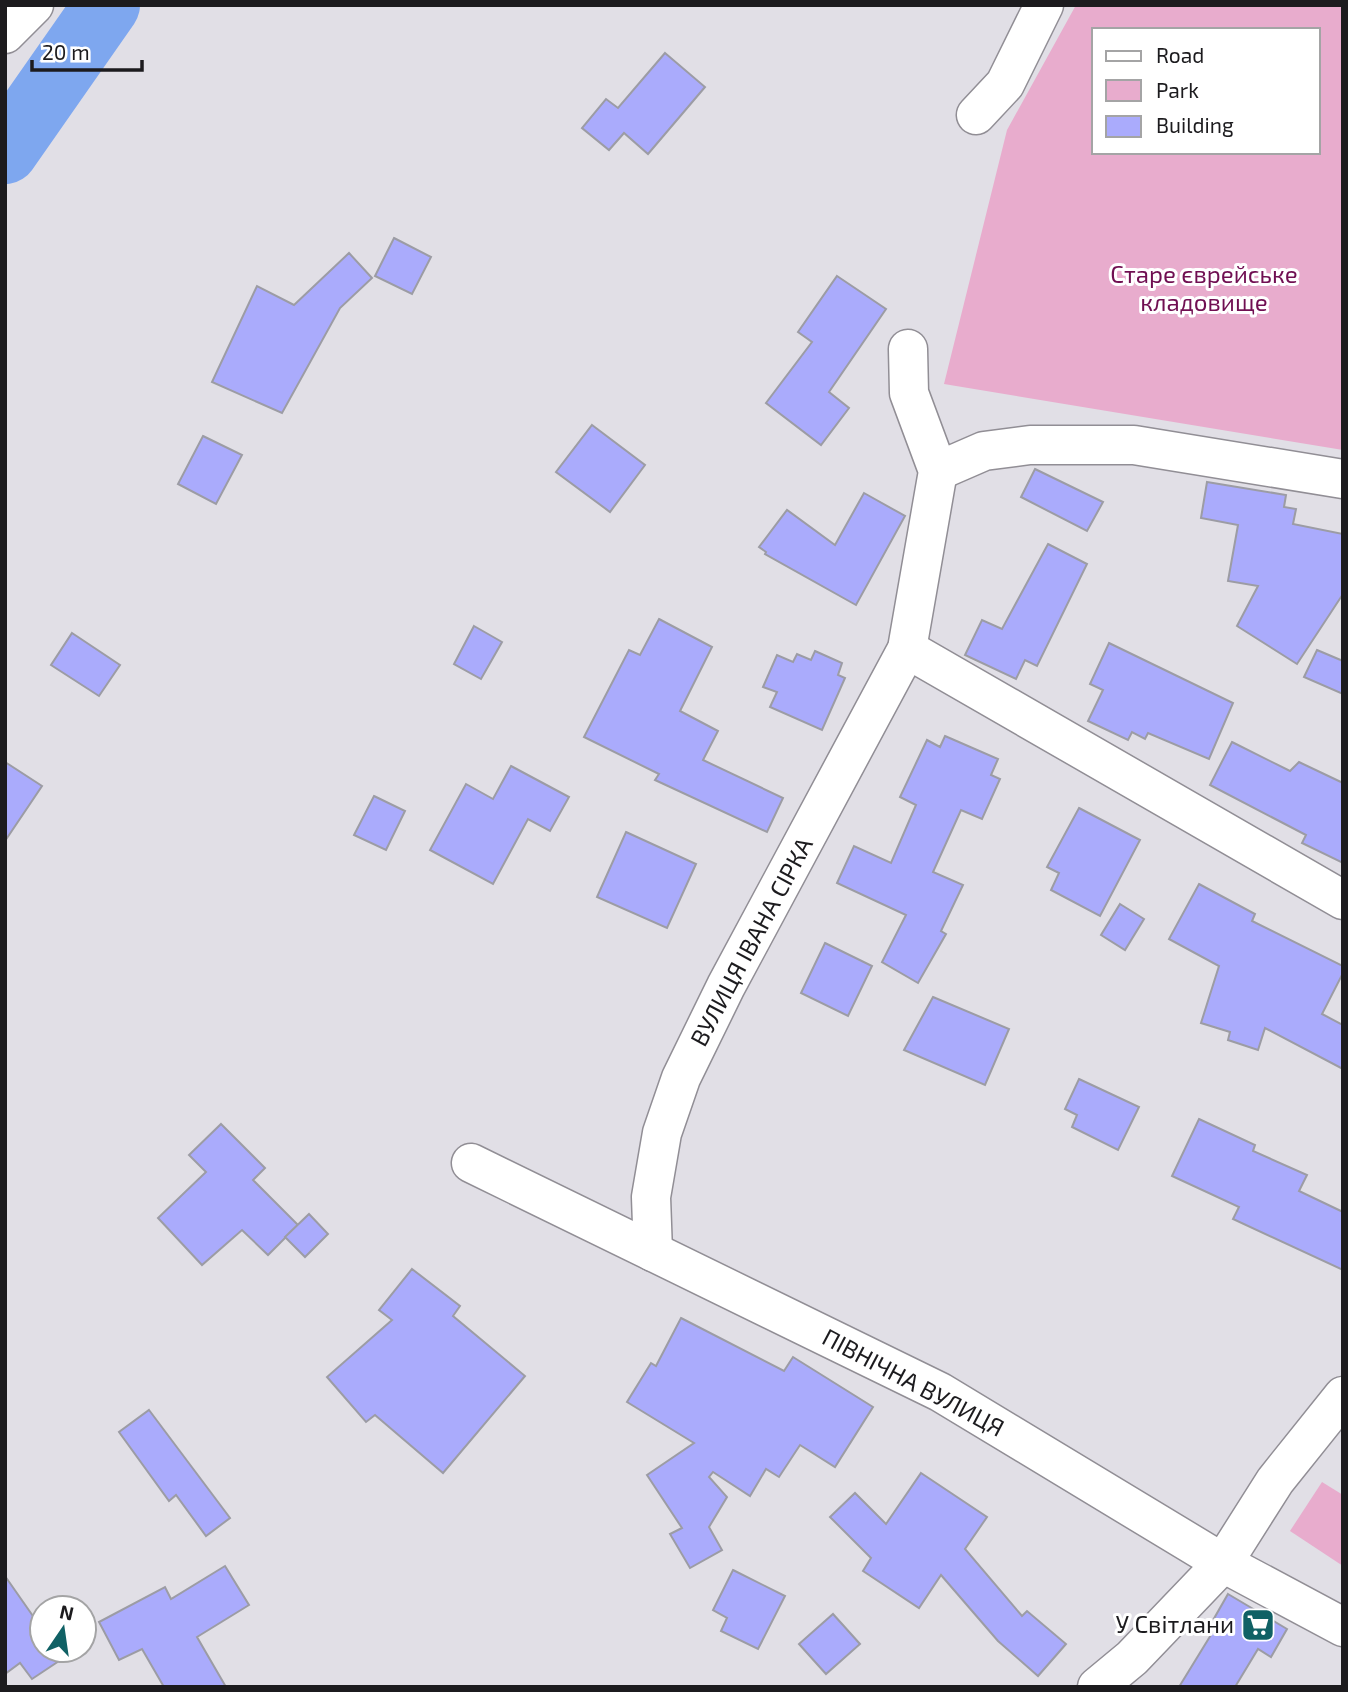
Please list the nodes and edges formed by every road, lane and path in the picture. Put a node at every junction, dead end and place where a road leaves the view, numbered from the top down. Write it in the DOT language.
graph roads {
  1 [pos="34,5"];
  2 [pos="1044,5"];
  3 [pos="5,34"];
  4 [pos="976,115"];
  5 [pos="908,349"];
  6 [pos="938,471"];
  7 [pos="1343,479"];
  8 [pos="907,649"];
  9 [pos="1343,900"];
  10 [pos="471,1163"];
  11 [pos="653,1252"];
  12 [pos="1343,1396"];
  13 [pos="1223,1563"];
  14 [pos="1343,1627"];
  15 [pos="1097,1687"];
  1 -- 3 [label="street"];
  2 -- 4 [label="street"];
  5 -- 6 [label="street"];
  6 -- 7 [label="street"];
  6 -- 8 [label="street, ВУЛИЦЯ ІВАНА СІРКА"];
  8 -- 9 [label="street"];
  8 -- 11 [label="street, ВУЛИЦЯ ІВАНА СІРКА"];
  10 -- 11 [label="street, ПІВНІЧНА ВУЛИЦЯ"];
  11 -- 13 [label="street, ПІВНІЧНА ВУЛИЦЯ"];
  12 -- 13 [label="street"];
  13 -- 14 [label="street, ПІВНІЧНА ВУЛИЦЯ"];
  13 -- 15 [label="street"];
}
